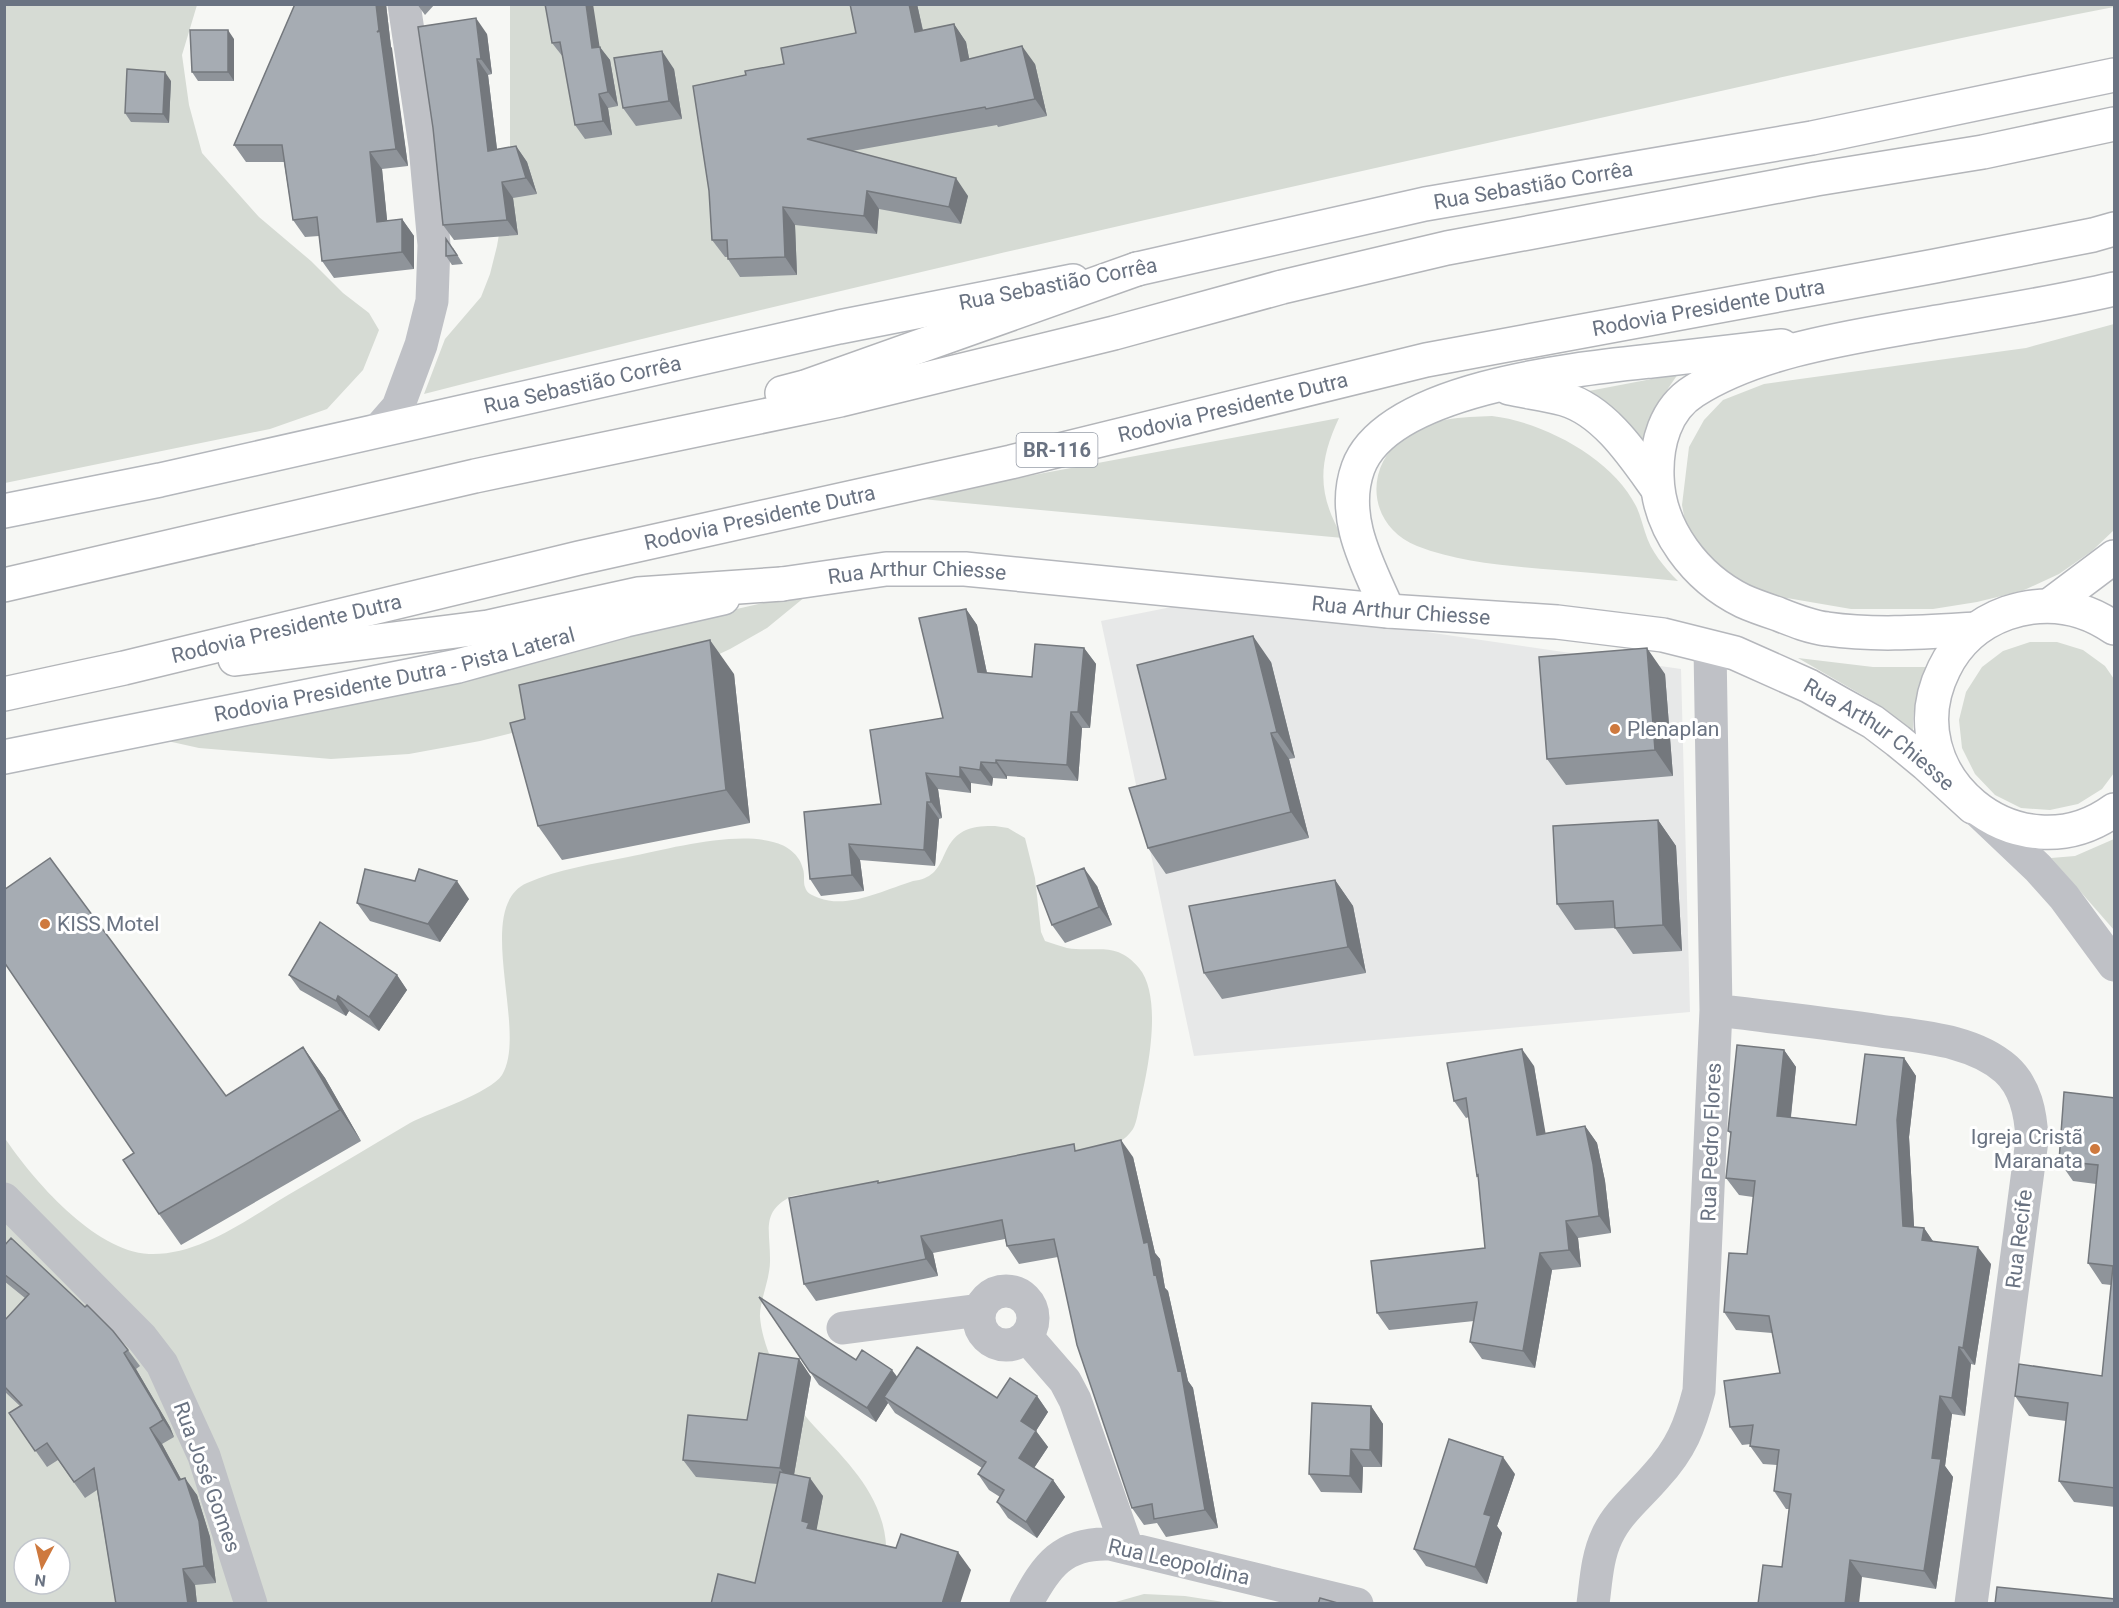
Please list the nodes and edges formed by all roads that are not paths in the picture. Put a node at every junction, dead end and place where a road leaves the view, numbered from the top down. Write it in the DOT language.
graph roads {
  1 [pos="404,4"];
  2 [pos="2115,75"];
  3 [pos="2115,124"];
  4 [pos="2115,229"];
  5 [pos="1137,269"];
  6 [pos="2115,289"];
  7 [pos="1834,340"];
  8 [pos="1494,385"];
  9 [pos="378,430"];
  10 [pos="475,476"];
  11 [pos="1657,488"];
  12 [pos="4,511"];
  13 [pos="2115,557"];
  14 [pos="782,584"];
  15 [pos="4,585"];
  16 [pos="2050,605"];
  17 [pos="1388,611"];
  18 [pos="2115,628"];
  19 [pos="1976,629"];
  20 [pos="1710,648"];
  21 [pos="4,694"];
  22 [pos="4,705"];
  23 [pos="4,758"];
  24 [pos="1973,807"];
  25 [pos="2115,810"];
  26 [pos="2115,966"];
  27 [pos="1716,1010"];
  28 [pos="4,1199"];
  29 [pos="843,1329"];
  30 [pos="1127,1548"];
  31 [pos="251,1604"];
  32 [pos="1026,1604"];
  33 [pos="1357,1604"];
  34 [pos="1593,1604"];
  35 [pos="1971,1604"];
  1 -- 9 [label="street"];
  2 -- 5 [label="main road, Rua Sebastião Corrêa"];
  3 -- 10 [label="main road"];
  4 -- 21 [label="main road, Rodovia Presidente Dutra / BR-116"];
  5 -- 9 [label="main road, Rua Sebastião Corrêa"];
  5 -- 10 [label="main road"];
  6 -- 7 [label="main road"];
  7 -- 8 [label="main road"];
  7 -- 11 [label="main road"];
  8 -- 11 [label="main road"];
  8 -- 17 [label="main road"];
  9 -- 12 [label="main road, Rua Sebastião Corrêa"];
  10 -- 15 [label="main road"];
  11 -- 19 [label="main road"];
  13 -- 16 [label="main road"];
  14 -- 17 [label="main road, Rua Arthur Chiesse"];
  14 -- 22 [label="main road"];
  14 -- 23 [label="main road, Rodovia Presidente Dutra - Pista Lateral"];
  16 -- 18 [label="main road"];
  16 -- 19 [label="main road"];
  17 -- 20 [label="main road, Rua Arthur Chiesse"];
  19 -- 24 [label="main road"];
  20 -- 24 [label="main road, Rua Arthur Chiesse"];
  20 -- 27 [label="street, Rua Pedro Flores"];
  24 -- 25 [label="main road"];
  24 -- 26 [label="street"];
  27 -- 34 [label="street, Rua Pedro Flores"];
  27 -- 35 [label="street, Rua Recife"];
  28 -- 31 [label="street, Rua José Gomes"];
  29 -- 30 [label="street"];
  30 -- 32 [label="street, Rua Leopoldina"];
  30 -- 33 [label="street, Rua Leopoldina"];
}
